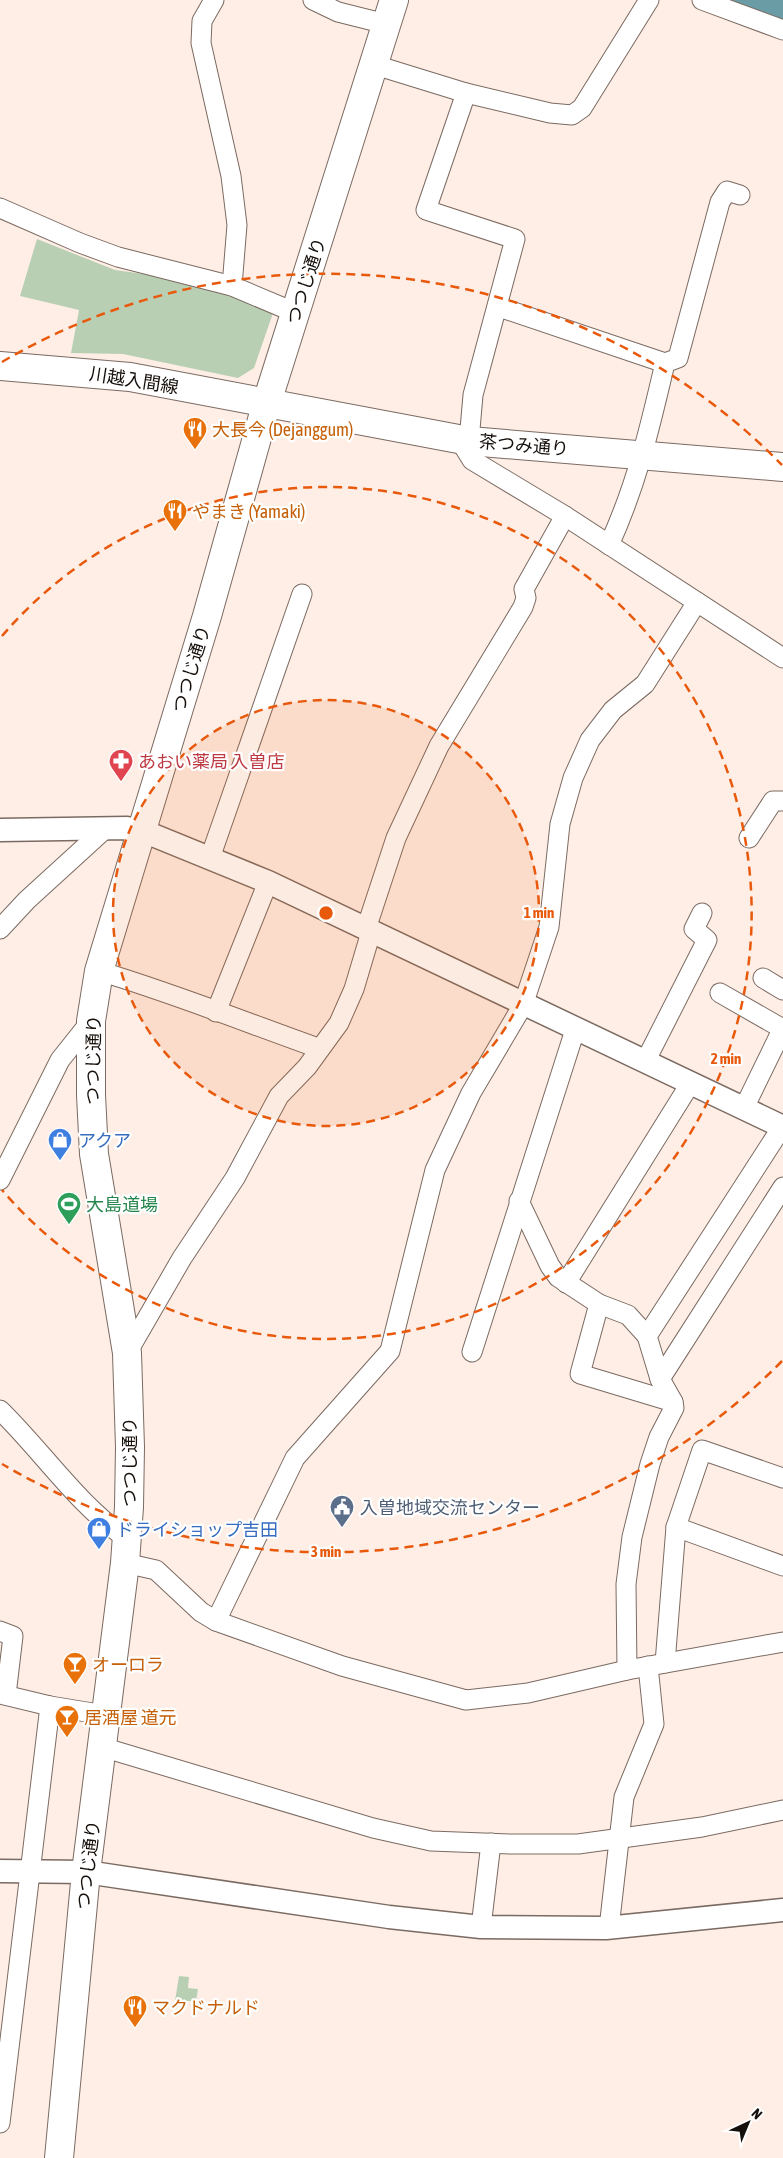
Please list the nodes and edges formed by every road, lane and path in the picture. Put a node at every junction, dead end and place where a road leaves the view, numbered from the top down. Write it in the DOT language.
graph roads {
  1 [pos="214,0"];
  2 [pos="313,0"];
  3 [pos="649,0"];
  4 [pos="702,0"];
  5 [pos="390,12"];
  6 [pos="783,30"];
  7 [pos="374,65"];
  8 [pos="466,92"];
  9 [pos="740,195"];
  10 [pos="0,208"];
  11 [pos="232,286"];
  12 [pos="499,306"];
  13 [pos="296,313"];
  14 [pos="665,363"];
  15 [pos="0,366"];
  16 [pos="267,402"];
  17 [pos="464,440"];
  18 [pos="643,455"];
  19 [pos="783,467"];
  20 [pos="565,516"];
  21 [pos="609,545"];
  22 [pos="302,594"];
  23 [pos="697,602"];
  24 [pos="783,658"];
  25 [pos="783,801"];
  26 [pos="106,828"];
  27 [pos="0,830"];
  28 [pos="143,831"];
  29 [pos="749,838"];
  30 [pos="210,858"];
  31 [pos="268,882"];
  32 [pos="702,913"];
  33 [pos="1,926"];
  34 [pos="368,931"];
  35 [pos="99,971"];
  36 [pos="763,978"];
  37 [pos="783,990"];
  38 [pos="720,993"];
  39 [pos="523,1005"];
  40 [pos="216,1012"];
  41 [pos="92,1021"];
  42 [pos="783,1029"];
  43 [pos="575,1030"];
  44 [pos="318,1048"];
  45 [pos="645,1062"];
  46 [pos="690,1084"];
  47 [pos="744,1108"];
  48 [pos="782,1127"];
  49 [pos="0,1180"];
  50 [pos="783,1187"];
  51 [pos="519,1202"];
  52 [pos="566,1283"];
  53 [pos="599,1304"];
  54 [pos="647,1336"];
  55 [pos="472,1352"];
  56 [pos="127,1353"];
  57 [pos="660,1379"];
  58 [pos="673,1402"];
  59 [pos="2,1412"];
  60 [pos="0,1433"];
  61 [pos="783,1478"];
  62 [pos="676,1527"];
  63 [pos="126,1550"];
  64 [pos="783,1566"];
  65 [pos="216,1621"];
  66 [pos="0,1631"];
  67 [pos="783,1642"];
  68 [pos="656,1665"];
  69 [pos="627,1670"];
  70 [pos="3,1694"];
  71 [pos="50,1706"];
  72 [pos="105,1714"];
  73 [pos="102,1747"];
  74 [pos="783,1810"];
  75 [pos="620,1839"];
  76 [pos="491,1843"];
  77 [pos="0,1871"];
  78 [pos="29,1871"];
  79 [pos="86,1872"];
  80 [pos="783,1910"];
  81 [pos="481,1927"];
  82 [pos="609,1928"];
  83 [pos="0,2122"];
  84 [pos="59,2158"];
  1 -- 11 [label="street"];
  2 -- 5 [label="street"];
  3 -- 8 [label="street"];
  4 -- 6 [label="street"];
  5 -- 7 [label="main road, つつじ通り"];
  7 -- 8 [label="street"];
  7 -- 13 [label="main road, つつじ通り"];
  8 -- 12 [label="street"];
  9 -- 14 [label="street"];
  10 -- 11 [label="street"];
  11 -- 13 [label="street"];
  12 -- 14 [label="street"];
  12 -- 17 [label="street"];
  13 -- 16 [label="main road, つつじ通り"];
  14 -- 18 [label="street"];
  15 -- 16 [label="main road, 川越入間線"];
  16 -- 17 [label="main road, 茶つみ通り"];
  16 -- 28 [label="main road, つつじ通り"];
  17 -- 18 [label="main road, 茶つみ通り"];
  17 -- 20 [label="street"];
  18 -- 19 [label="main road, 茶つみ通り"];
  18 -- 21 [label="street"];
  20 -- 21 [label="street"];
  20 -- 34 [label="street"];
  21 -- 23 [label="street"];
  22 -- 30 [label="street"];
  23 -- 24 [label="street"];
  23 -- 39 [label="street"];
  25 -- 29 [label="street"];
  26 -- 27 [label="street"];
  26 -- 28 [label="street"];
  26 -- 33 [label="street"];
  28 -- 30 [label="street"];
  28 -- 35 [label="main road, つつじ通り"];
  30 -- 31 [label="street"];
  31 -- 34 [label="street"];
  31 -- 40 [label="street"];
  32 -- 45 [label="street"];
  34 -- 39 [label="street"];
  34 -- 44 [label="street"];
  35 -- 40 [label="street"];
  35 -- 41 [label="main road, つつじ通り"];
  36 -- 37 [label="street"];
  38 -- 42 [label="street"];
  39 -- 43 [label="street"];
  39 -- 65 [label="street"];
  40 -- 44 [label="street"];
  41 -- 49 [label="street"];
  41 -- 56 [label="main road, つつじ通り"];
  42 -- 47 [label="street"];
  43 -- 45 [label="street"];
  43 -- 51 [label="street"];
  44 -- 56 [label="street"];
  45 -- 46 [label="street"];
  46 -- 47 [label="street"];
  46 -- 52 [label="street"];
  47 -- 48 [label="street"];
  48 -- 54 [label="street"];
  50 -- 57 [label="street"];
  51 -- 52 [label="street"];
  51 -- 55 [label="street"];
  52 -- 53 [label="street"];
  53 -- 54 [label="street"];
  53 -- 58 [label="street"];
  54 -- 57 [label="street"];
  56 -- 63 [label="main road, つつじ通り"];
  57 -- 58 [label="street"];
  58 -- 69 [label="street"];
  59 -- 60 [label="street"];
  59 -- 63 [label="street"];
  61 -- 62 [label="street"];
  62 -- 64 [label="street"];
  62 -- 68 [label="street"];
  63 -- 65 [label="street"];
  63 -- 72 [label="main road, つつじ通り"];
  65 -- 69 [label="street"];
  66 -- 70 [label="street"];
  67 -- 68 [label="street"];
  68 -- 69 [label="street"];
  68 -- 75 [label="street"];
  70 -- 71 [label="street"];
  71 -- 72 [label="street"];
  71 -- 78 [label="street"];
  72 -- 73 [label="main road, つつじ通り"];
  73 -- 76 [label="street"];
  73 -- 79 [label="main road, つつじ通り"];
  74 -- 75 [label="street"];
  75 -- 76 [label="street"];
  75 -- 82 [label="street"];
  76 -- 81 [label="street"];
  77 -- 78 [label="street"];
  78 -- 79 [label="street"];
  78 -- 83 [label="street"];
  79 -- 81 [label="street"];
  79 -- 84 [label="main road, つつじ通り"];
  80 -- 82 [label="street"];
  81 -- 82 [label="street"];
}
